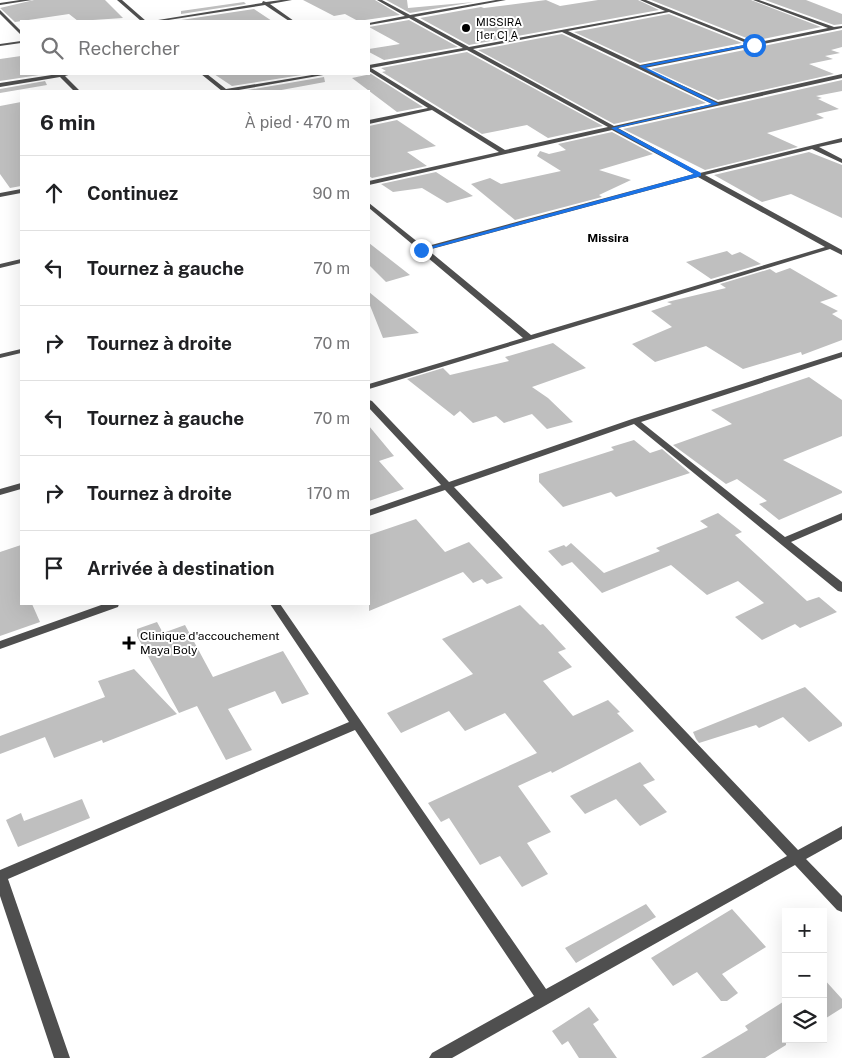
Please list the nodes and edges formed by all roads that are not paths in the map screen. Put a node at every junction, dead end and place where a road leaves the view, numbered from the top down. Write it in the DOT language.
graph roads {
  1 [pos="30,0"];
  2 [pos="119,0"];
  3 [pos="260,0"];
  4 [pos="290,0"];
  5 [pos="379,0"];
  6 [pos="504,0"];
  7 [pos="642,0"];
  8 [pos="755,0"];
  9 [pos="496,1"];
  10 [pos="0,4"];
  11 [pos="266,4"];
  12 [pos="0,11"];
  13 [pos="670,11"];
  14 [pos="408,17"];
  15 [pos="143,20"];
  16 [pos="161,20"];
  17 [pos="290,20"];
  18 [pos="370,24"];
  19 [pos="842,27"];
  20 [pos="832,29"];
  21 [pos="563,31"];
  22 [pos="842,32"];
  23 [pos="20,33"];
  24 [pos="20,42"];
  25 [pos="0,45"];
  26 [pos="754,45"];
  27 [pos="468,48"];
  28 [pos="640,67"];
  29 [pos="370,68"];
  30 [pos="370,69"];
  31 [pos="55,75"];
  32 [pos="62,75"];
  33 [pos="205,75"];
  34 [pos="320,75"];
  35 [pos="842,76"];
  36 [pos="828,79"];
  37 [pos="842,84"];
  38 [pos="0,85"];
  39 [pos="76,90"];
  40 [pos="224,90"];
  41 [pos="231,90"];
  42 [pos="717,104"];
  43 [pos="434,108"];
  44 [pos="370,122"];
  45 [pos="613,128"];
  46 [pos="842,140"];
  47 [pos="813,147"];
  48 [pos="503,152"];
  49 [pos="842,162"];
  50 [pos="699,174"];
  51 [pos="370,183"];
  52 [pos="20,191"];
  53 [pos="1,193"];
  54 [pos="370,206"];
  55 [pos="831,247"];
  56 [pos="421,250"];
  57 [pos="842,253"];
  58 [pos="20,261"];
  59 [pos="0,266"];
  60 [pos="530,339"];
  61 [pos="20,351"];
  62 [pos="842,354"];
  63 [pos="0,356"];
  64 [pos="370,387"];
  65 [pos="370,404"];
  66 [pos="635,421"];
  67 [pos="20,486"];
  68 [pos="447,486"];
  69 [pos="0,492"];
  70 [pos="370,513"];
  71 [pos="842,516"];
  72 [pos="784,541"];
  73 [pos="842,588"];
  74 [pos="111,605"];
  75 [pos="276,605"];
  76 [pos="0,645"];
  77 [pos="357,724"];
  78 [pos="842,832"];
  79 [pos="797,858"];
  80 [pos="842,906"];
  81 [pos="544,998"];
  82 [pos="62,1058"];
  83 [pos="437,1058"];
  1 -- 10 [label="street"];
  2 -- 15 [label="street"];
  3 -- 11 [label="street"];
  4 -- 11 [label="street"];
  5 -- 14 [label="street"];
  6 -- 9 [label="street"];
  7 -- 13 [label="street"];
  8 -- 20 [label="street"];
  9 -- 14 [label="street"];
  11 -- 16 [label="street"];
  11 -- 17 [label="street"];
  12 -- 23 [label="street"];
  13 -- 21 [label="street"];
  13 -- 26 [label="street"];
  14 -- 18 [label="street"];
  14 -- 27 [label="street"];
  19 -- 20 [label="street"];
  20 -- 22 [label="street"];
  20 -- 26 [label="street"];
  21 -- 27 [label="street"];
  21 -- 28 [label="street"];
  24 -- 25 [label="street"];
  26 -- 28 [label="street"];
  27 -- 29 [label="street"];
  27 -- 45 [label="street"];
  28 -- 42 [label="street"];
  30 -- 43 [label="street"];
  31 -- 38 [label="street"];
  32 -- 39 [label="street"];
  33 -- 40 [label="street"];
  34 -- 41 [label="street"];
  35 -- 36 [label="street"];
  36 -- 37 [label="street"];
  36 -- 42 [label="street"];
  42 -- 45 [label="street"];
  43 -- 44 [label="street"];
  43 -- 48 [label="street"];
  45 -- 48 [label="street"];
  45 -- 50 [label="street"];
  46 -- 47 [label="street"];
  47 -- 49 [label="street"];
  47 -- 50 [label="street"];
  48 -- 51 [label="street"];
  50 -- 55 [label="street"];
  50 -- 56 [label="street"];
  52 -- 53 [label="street"];
  54 -- 56 [label="street"];
  55 -- 57 [label="street"];
  55 -- 60 [label="street"];
  56 -- 60 [label="street"];
  58 -- 59 [label="street"];
  60 -- 64 [label="street"];
  61 -- 63 [label="street"];
  62 -- 66 [label="street"];
  65 -- 68 [label="street"];
  66 -- 68 [label="street"];
  66 -- 72 [label="street"];
  67 -- 69 [label="street"];
  68 -- 70 [label="street"];
  68 -- 79 [label="street"];
  71 -- 72 [label="street"];
  72 -- 73 [label="street"];
  74 -- 76 [label="street"];
  75 -- 77 [label="street"];
  77 -- 81 [label="street"];
  77 -- 82 [label="street"];
  78 -- 79 [label="street"];
  79 -- 80 [label="street"];
  79 -- 81 [label="street"];
  81 -- 83 [label="street"];
}
